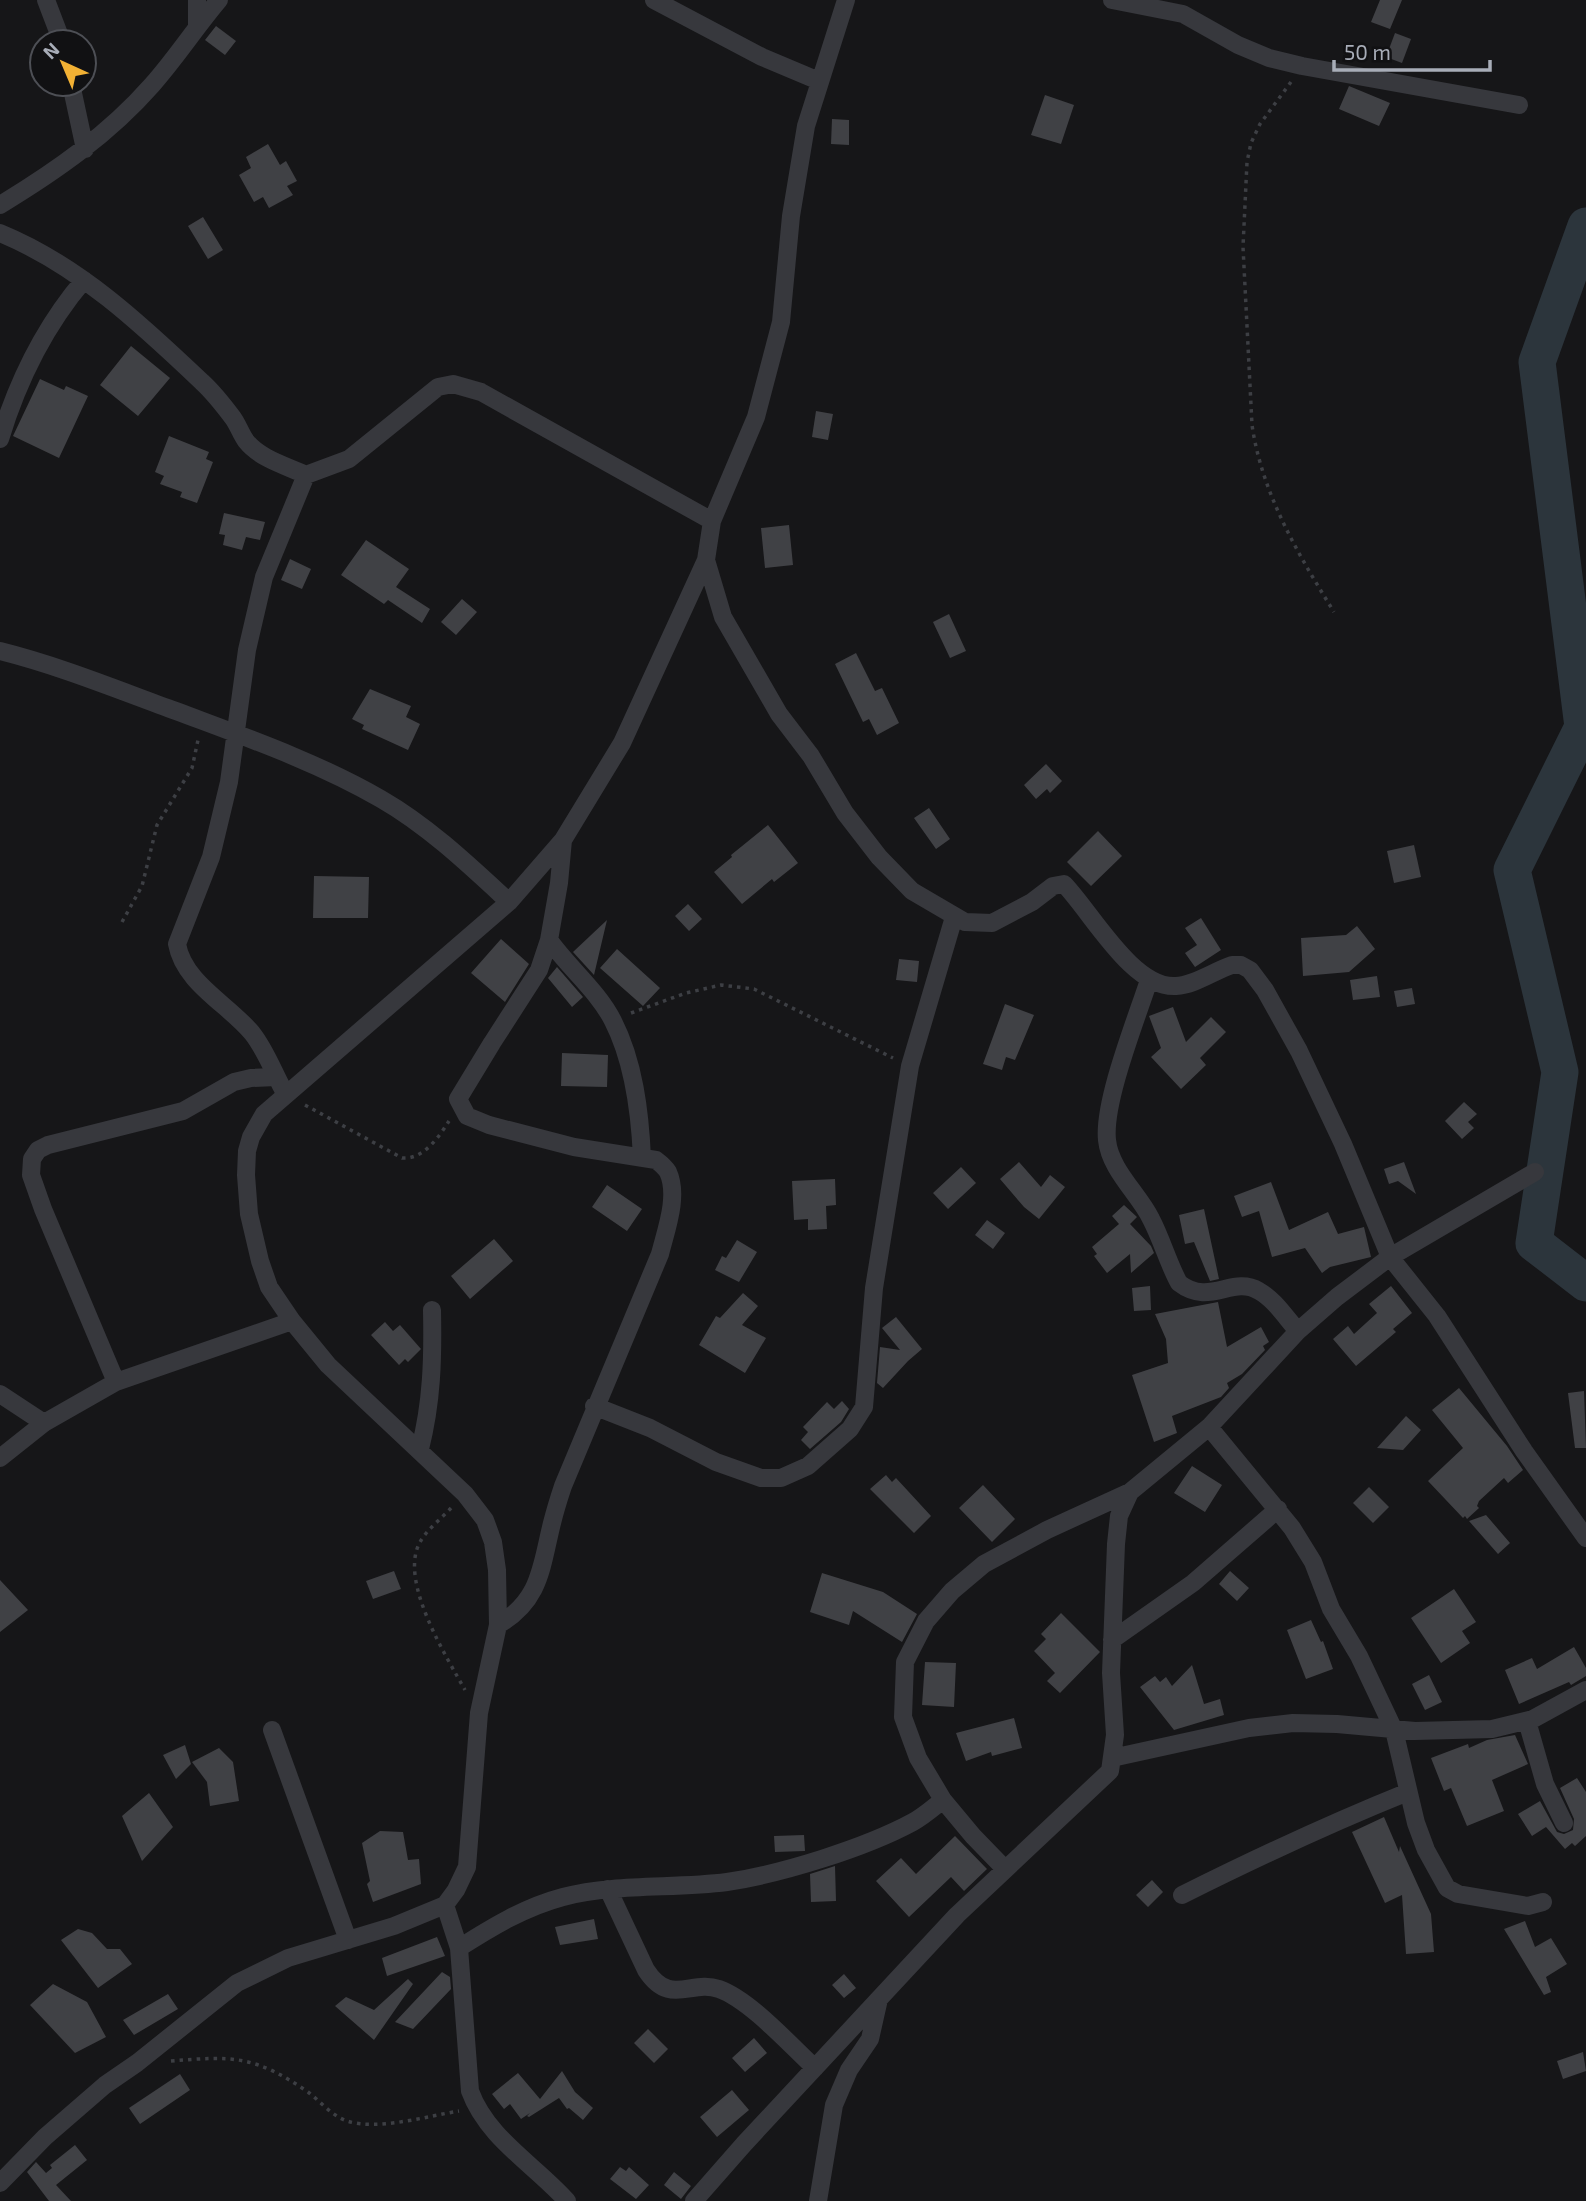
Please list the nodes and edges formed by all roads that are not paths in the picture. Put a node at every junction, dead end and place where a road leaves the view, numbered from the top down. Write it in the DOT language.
graph roads {
  1 [pos="46,0"];
  2 [pos="197,0"];
  3 [pos="219,0"];
  4 [pos="654,0"];
  5 [pos="846,0"];
  6 [pos="1112,0"];
  7 [pos="197,26"];
  8 [pos="57,28"];
  9 [pos="819,81"];
  10 [pos="74,98"];
  11 [pos="1518,105"];
  12 [pos="85,149"];
  13 [pos="0,205"];
  14 [pos="0,233"];
  15 [pos="85,280"];
  16 [pos="0,439"];
  17 [pos="306,475"];
  18 [pos="712,521"];
  19 [pos="706,560"];
  20 [pos="0,651"];
  21 [pos="236,734"];
  22 [pos="564,840"];
  23 [pos="509,902"];
  24 [pos="954,917"];
  25 [pos="549,940"];
  26 [pos="1149,980"];
  27 [pos="276,1077"];
  28 [pos="286,1095"];
  29 [pos="642,1158"];
  30 [pos="1535,1172"];
  31 [pos="1390,1257"];
  32 [pos="432,1310"];
  33 [pos="292,1321"];
  34 [pos="1298,1331"];
  35 [pos="116,1382"];
  36 [pos="0,1394"];
  37 [pos="594,1406"];
  38 [pos="44,1423"];
  39 [pos="1209,1427"];
  40 [pos="420,1449"];
  41 [pos="0,1458"];
  42 [pos="1130,1492"];
  43 [pos="1278,1509"];
  44 [pos="1586,1538"];
  45 [pos="498,1625"];
  46 [pos="1112,1640"];
  47 [pos="1586,1690"];
  48 [pos="1527,1721"];
  49 [pos="272,1730"];
  50 [pos="1394,1730"];
  51 [pos="1112,1758"];
  52 [pos="1408,1792"];
  53 [pos="943,1800"];
  54 [pos="1564,1823"];
  55 [pos="1004,1868"];
  56 [pos="608,1889"];
  57 [pos="1182,1895"];
  58 [pos="1543,1902"];
  59 [pos="445,1905"];
  60 [pos="348,1940"];
  61 [pos="459,1948"];
  62 [pos="879,1999"];
  63 [pos="816,2068"];
  64 [pos="0,2182"];
  65 [pos="562,2195"];
  66 [pos="542,2201"];
  67 [pos="694,2201"];
  68 [pos="818,2201"];
  1 -- 8 [label="street"];
  2 -- 7 [label="street"];
  3 -- 7 [label="street"];
  4 -- 9 [label="street"];
  5 -- 9 [label="street"];
  6 -- 11 [label="street"];
  7 -- 12 [label="street"];
  9 -- 18 [label="street"];
  10 -- 12 [label="street"];
  12 -- 13 [label="street"];
  14 -- 15 [label="street"];
  15 -- 16 [label="street"];
  15 -- 17 [label="street"];
  17 -- 18 [label="street"];
  17 -- 21 [label="street"];
  18 -- 19 [label="street"];
  19 -- 22 [label="street"];
  19 -- 24 [label="street"];
  20 -- 21 [label="street"];
  21 -- 23 [label="street"];
  21 -- 27 [label="street"];
  22 -- 23 [label="street"];
  22 -- 25 [label="street"];
  23 -- 28 [label="street"];
  24 -- 26 [label="street"];
  24 -- 37 [label="street"];
  25 -- 29 [label="street"];
  25 -- 29 [label="street"];
  26 -- 31 [label="street"];
  26 -- 34 [label="street"];
  27 -- 28 [label="street"];
  27 -- 35 [label="street"];
  28 -- 33 [label="street"];
  29 -- 37 [label="street"];
  30 -- 31 [label="street"];
  31 -- 34 [label="street"];
  31 -- 44 [label="street"];
  32 -- 40 [label="street"];
  33 -- 35 [label="street"];
  33 -- 40 [label="street"];
  34 -- 39 [label="street"];
  35 -- 38 [label="street"];
  36 -- 38 [label="street"];
  37 -- 45 [label="street"];
  38 -- 41 [label="street"];
  39 -- 42 [label="street"];
  39 -- 43 [label="street"];
  40 -- 45 [label="street"];
  42 -- 46 [label="street"];
  42 -- 53 [label="street"];
  43 -- 46 [label="street"];
  43 -- 50 [label="street"];
  45 -- 59 [label="street"];
  46 -- 51 [label="street"];
  47 -- 48 [label="street"];
  48 -- 50 [label="street"];
  48 -- 54 [label="street"];
  49 -- 60 [label="street"];
  50 -- 51 [label="street"];
  50 -- 52 [label="street"];
  51 -- 55 [label="street"];
  52 -- 57 [label="street"];
  52 -- 58 [label="street"];
  53 -- 55 [label="street"];
  53 -- 56 [label="street"];
  55 -- 62 [label="street"];
  56 -- 61 [label="street"];
  56 -- 63 [label="street"];
  59 -- 60 [label="street"];
  59 -- 61 [label="street"];
  60 -- 64 [label="street"];
  61 -- 65 [label="street"];
  62 -- 63 [label="street"];
  62 -- 68 [label="street"];
  63 -- 67 [label="street"];
  65 -- 66 [label="street"];
}
